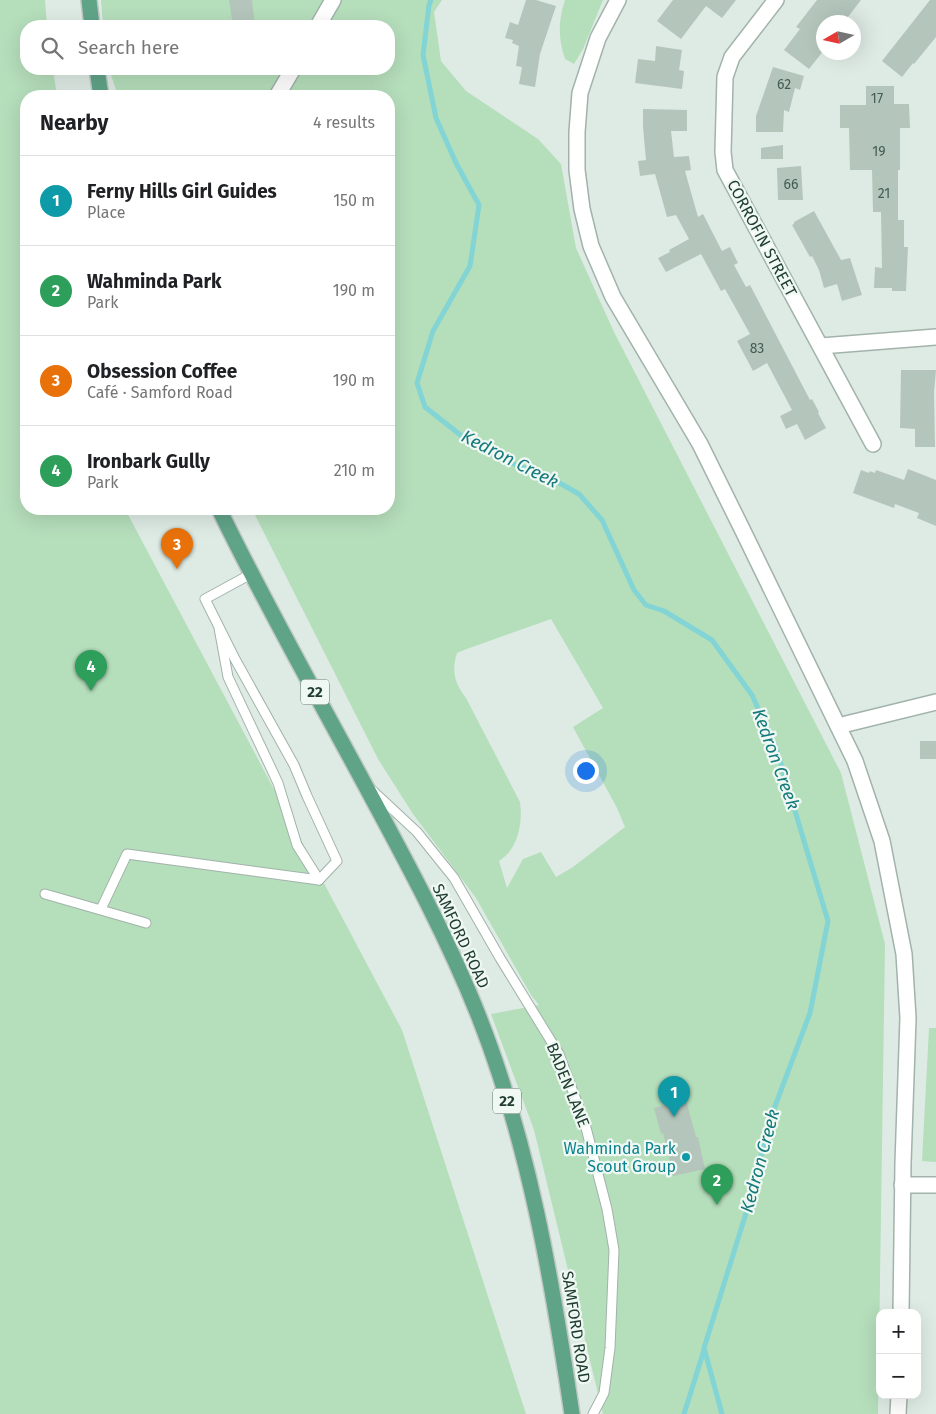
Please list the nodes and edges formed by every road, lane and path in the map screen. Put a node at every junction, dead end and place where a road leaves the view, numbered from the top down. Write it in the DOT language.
graph roads {
  1 [pos="89,0"];
  2 [pos="333,0"];
  3 [pos="618,0"];
  4 [pos="776,0"];
  5 [pos="91,20"];
  6 [pos="321,20"];
  7 [pos="98,75"];
  8 [pos="289,75"];
  9 [pos="100,90"];
  10 [pos="281,90"];
  11 [pos="936,337"];
  12 [pos="821,346"];
  13 [pos="873,444"];
  14 [pos="222,515"];
  15 [pos="250,574"];
  16 [pos="219,628"];
  17 [pos="936,702"];
  18 [pos="838,726"];
  19 [pos="364,783"];
  20 [pos="319,880"];
  21 [pos="45,894"];
  22 [pos="102,909"];
  23 [pos="146,923"];
  24 [pos="902,1185"];
  25 [pos="936,1185"];
  26 [pos="901,1309"];
  27 [pos="899,1399"];
  28 [pos="572,1414"];
  29 [pos="593,1414"];
  30 [pos="898,1414"];
  1 -- 5 [label="main road"];
  2 -- 6 [label="street"];
  3 -- 18 [label="street"];
  4 -- 12 [label="street, CORROFIN STREET"];
  7 -- 9 [label="main road"];
  8 -- 10 [label="street"];
  11 -- 12 [label="street"];
  12 -- 13 [label="street, CORROFIN STREET"];
  14 -- 15 [label="main road, SAMFORD ROAD / 22"];
  15 -- 16 [label="lane"];
  15 -- 19 [label="main road, SAMFORD ROAD / 22"];
  16 -- 20 [label="lane"];
  16 -- 20 [label="lane"];
  17 -- 18 [label="street"];
  18 -- 24 [label="street"];
  19 -- 28 [label="main road, SAMFORD ROAD / 22"];
  19 -- 29 [label="lane, BADEN LANE"];
  20 -- 22 [label="lane"];
  21 -- 22 [label="lane"];
  22 -- 23 [label="lane"];
  24 -- 25 [label="street"];
  24 -- 26 [label="street"];
  27 -- 30 [label="street"];
}
